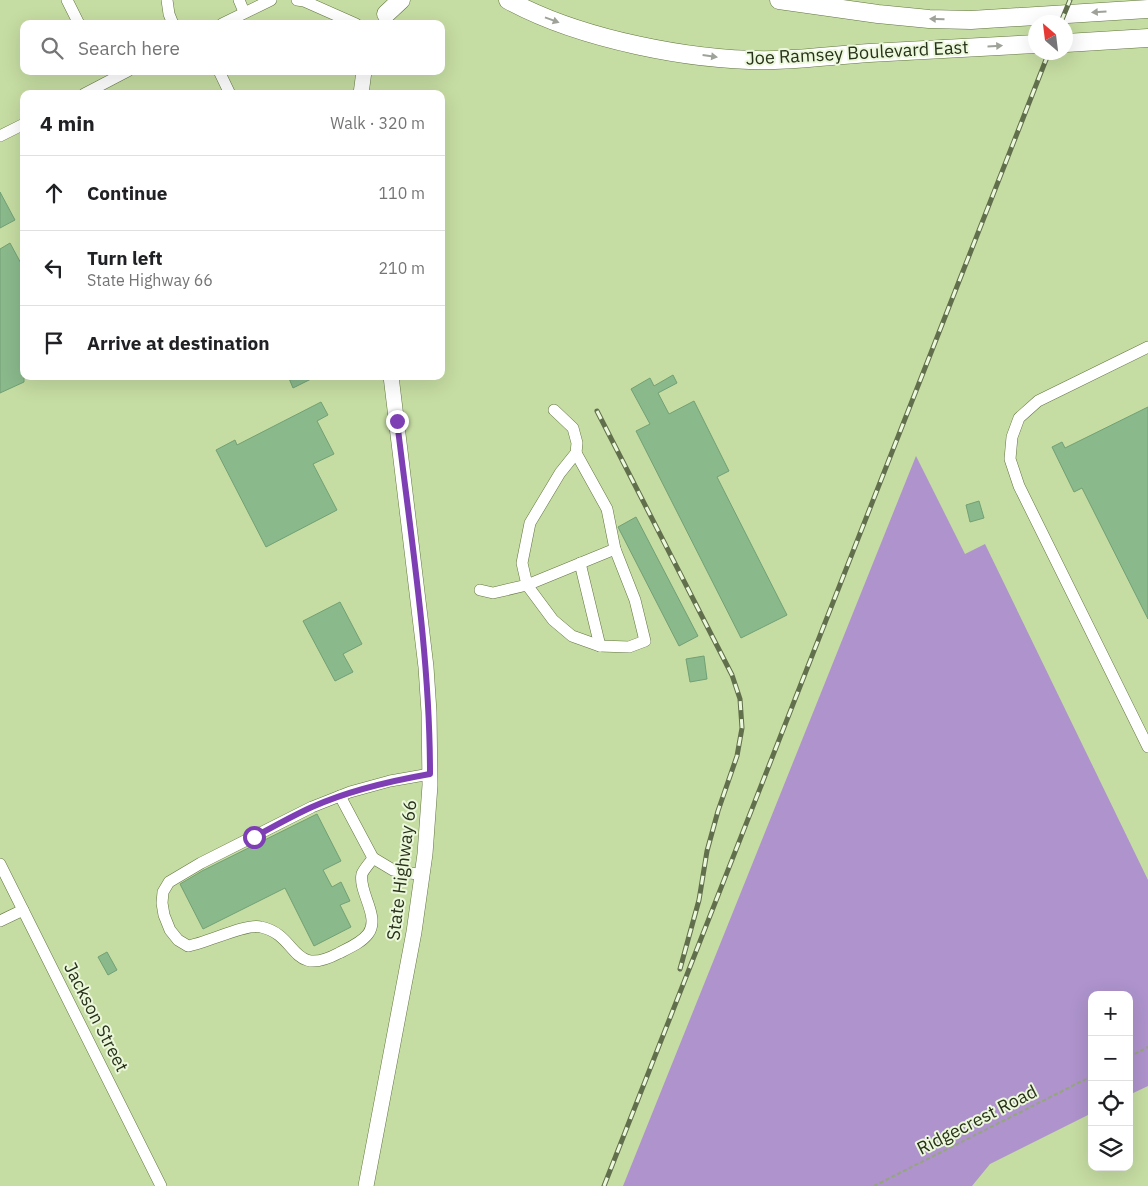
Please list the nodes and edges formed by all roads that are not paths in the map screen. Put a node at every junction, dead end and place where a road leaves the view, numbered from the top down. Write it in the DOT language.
graph roads {
  1 [pos="67,0"];
  2 [pos="167,0"];
  3 [pos="238,0"];
  4 [pos="272,0"];
  5 [pos="297,0"];
  6 [pos="508,0"];
  7 [pos="779,0"];
  8 [pos="1148,9"];
  9 [pos="244,12"];
  10 [pos="77,20"];
  11 [pos="171,20"];
  12 [pos="229,20"];
  13 [pos="347,20"];
  14 [pos="1148,38"];
  15 [pos="1073,42"];
  16 [pos="1028,44"];
  17 [pos="104,75"];
  18 [pos="120,75"];
  19 [pos="221,75"];
  20 [pos="363,75"];
  21 [pos="107,82"];
  22 [pos="92,90"];
  23 [pos="228,90"];
  24 [pos="362,90"];
  25 [pos="20,126"];
  26 [pos="0,136"];
  27 [pos="1148,347"];
  28 [pos="391,380"];
  29 [pos="554,410"];
  30 [pos="576,453"];
  31 [pos="615,549"];
  32 [pos="580,563"];
  33 [pos="527,585"];
  34 [pos="480,590"];
  35 [pos="600,646"];
  36 [pos="1148,747"];
  37 [pos="430,774"];
  38 [pos="340,796"];
  39 [pos="373,858"];
  40 [pos="0,864"];
  41 [pos="423,875"];
  42 [pos="23,910"];
  43 [pos="0,921"];
  44 [pos="161,1186"];
  45 [pos="366,1186"];
  1 -- 10 [label="street"];
  2 -- 11 [label="street"];
  3 -- 9 [label="street"];
  4 -- 9 [label="street"];
  5 -- 13 [label="street"];
  6 -- 16 [label="highway, Joe Ramsey Boulevard East, one-way"];
  8 -- 7 [label="highway, Joe Ramsey Boulevard East, one-way"];
  9 -- 12 [label="street"];
  14 -- 15 [label="highway"];
  17 -- 21 [label="street"];
  18 -- 21 [label="street"];
  19 -- 23 [label="street"];
  20 -- 24 [label="main road"];
  21 -- 22 [label="street"];
  25 -- 26 [label="street"];
  27 -- 36 [label="street"];
  28 -- 37 [label="main road, State Highway 66"];
  29 -- 30 [label="street"];
  30 -- 31 [label="street"];
  30 -- 33 [label="street"];
  31 -- 32 [label="street"];
  31 -- 35 [label="street"];
  32 -- 33 [label="street"];
  32 -- 35 [label="street"];
  33 -- 34 [label="street"];
  33 -- 35 [label="street"];
  37 -- 38 [label="street"];
  37 -- 41 [label="main road, State Highway 66"];
  38 -- 39 [label="street"];
  38 -- 39 [label="street"];
  39 -- 41 [label="street"];
  40 -- 42 [label="street, Jackson Street"];
  41 -- 45 [label="main road, State Highway 66"];
  42 -- 43 [label="street"];
  42 -- 44 [label="street, Jackson Street"];
}
